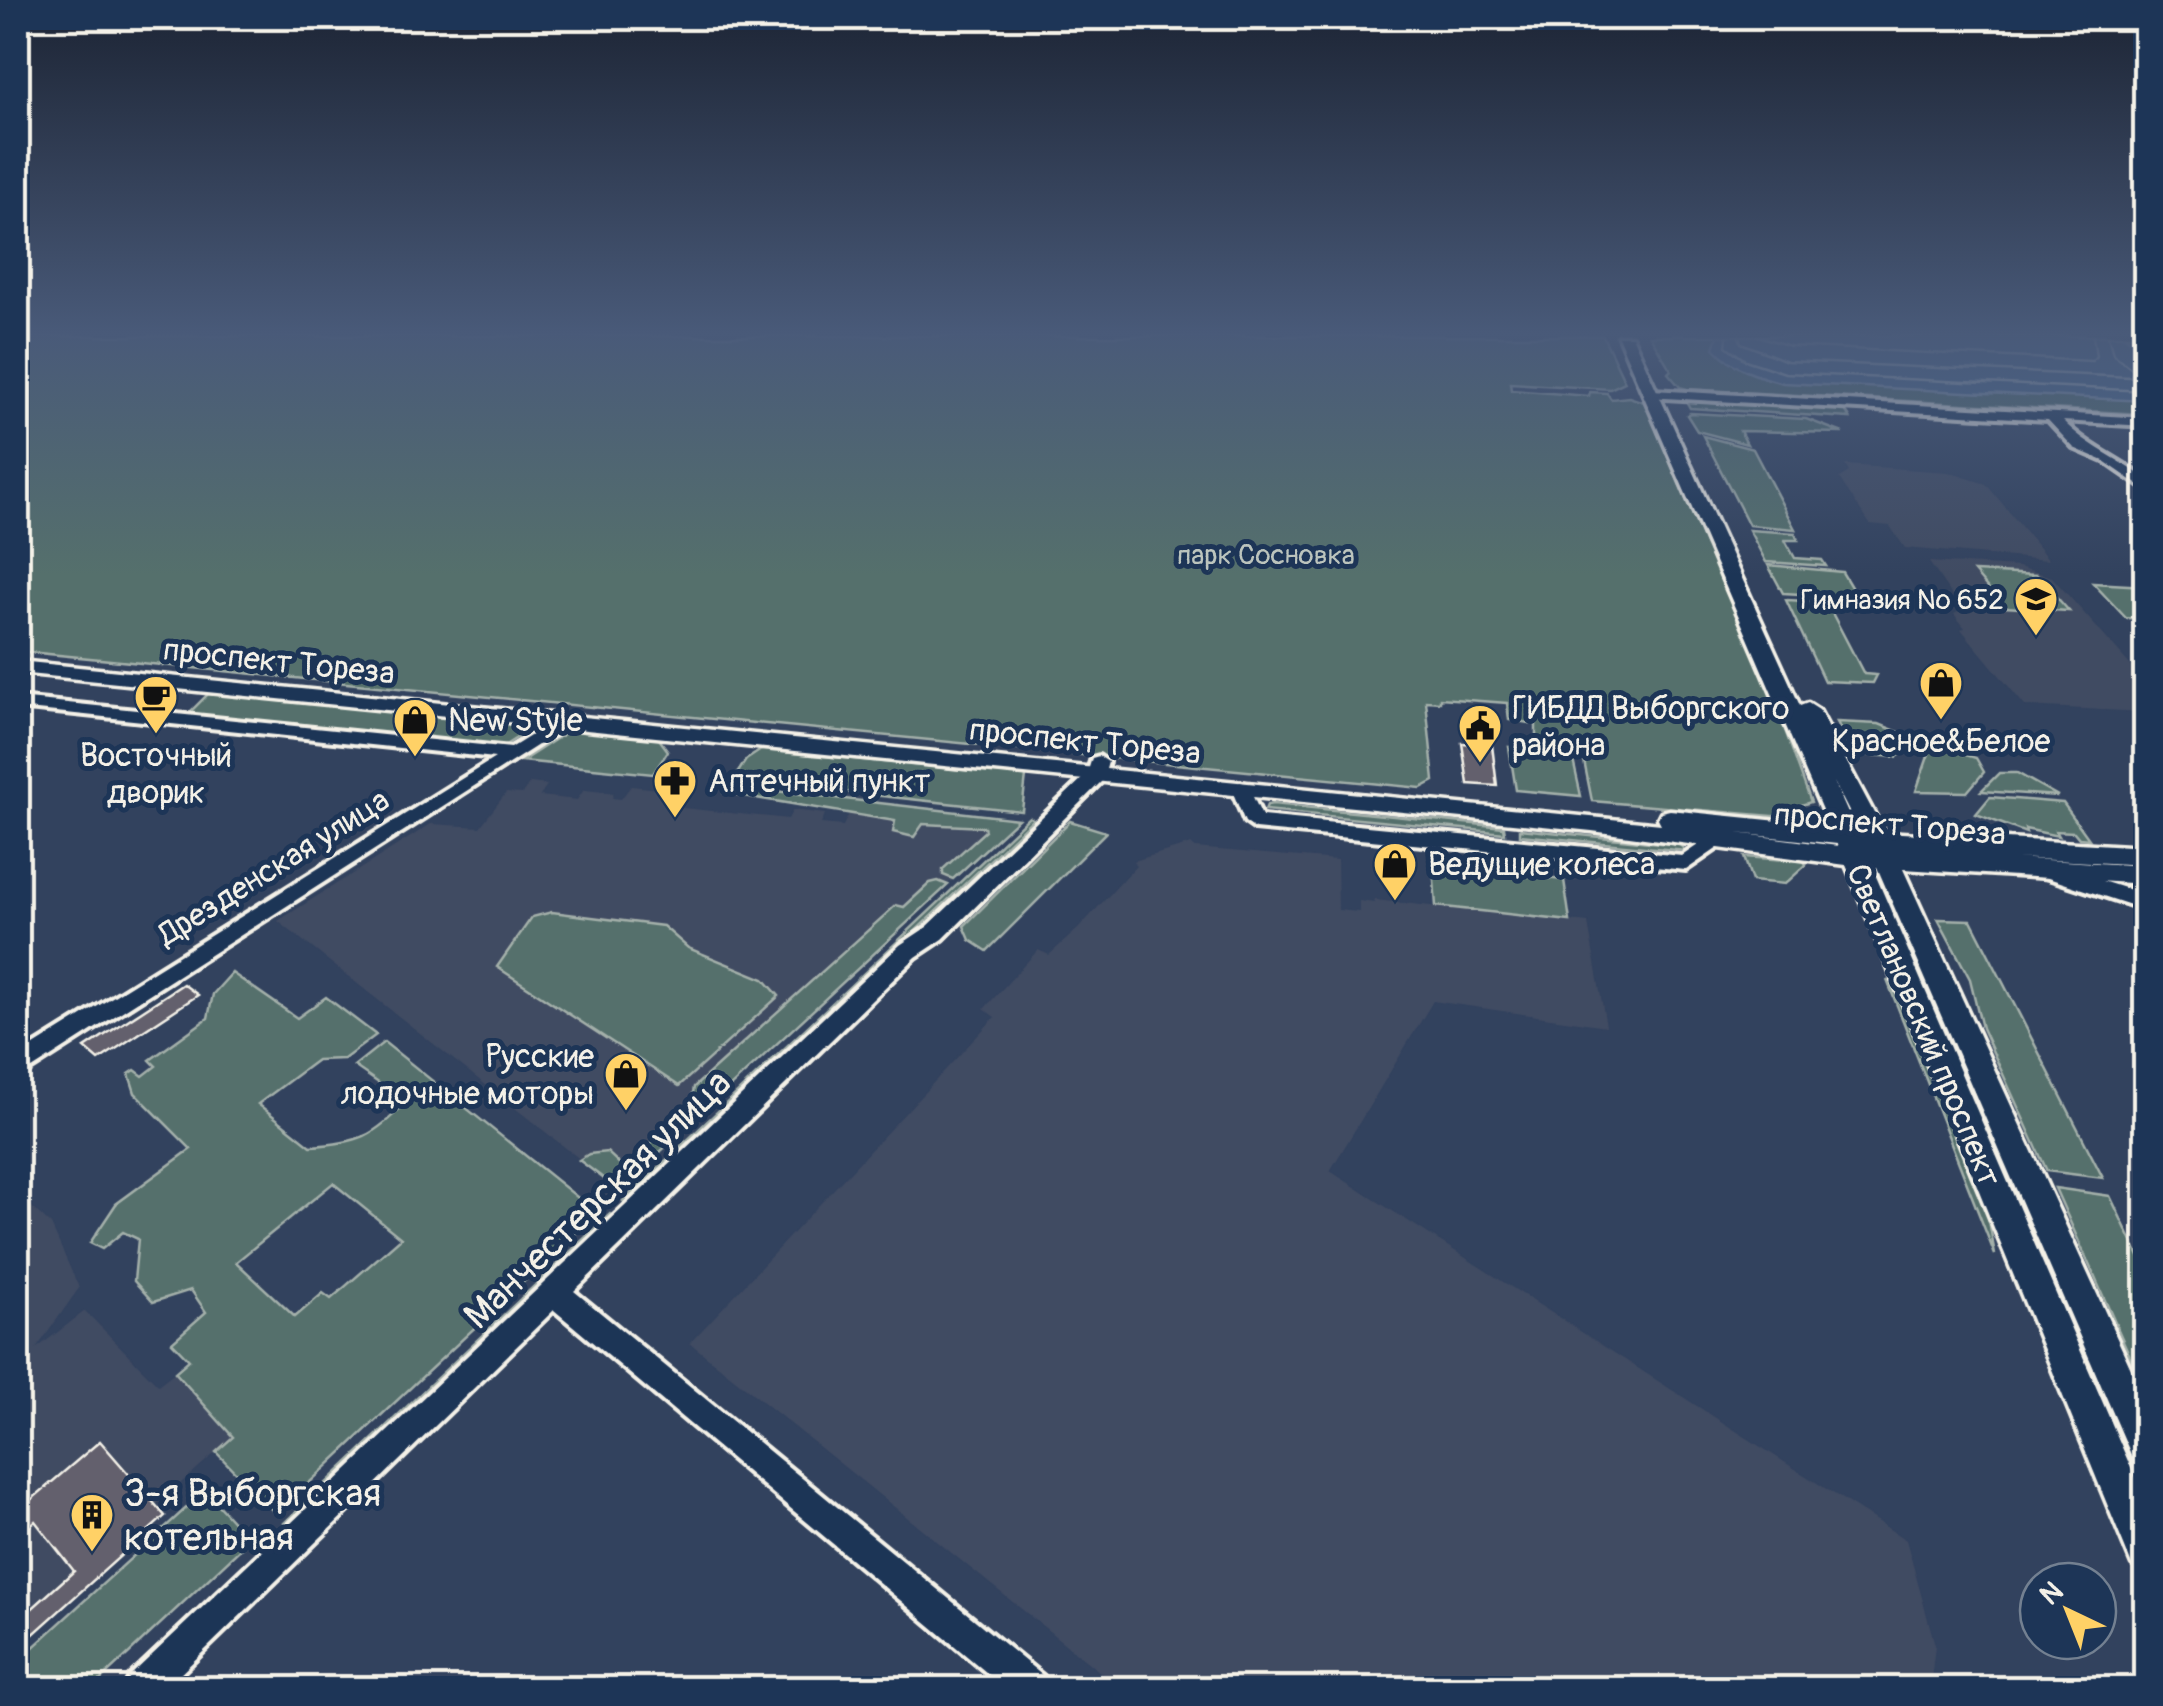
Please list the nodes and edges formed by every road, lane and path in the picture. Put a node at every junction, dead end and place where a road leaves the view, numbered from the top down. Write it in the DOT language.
graph roads {
  1 [pos="1666,416"];
  2 [pos="2045,416"];
  3 [pos="2052,416"];
  4 [pos="2146,422"];
  5 [pos="2146,486"];
  6 [pos="18,656"];
  7 [pos="18,667"];
  8 [pos="18,703"];
  9 [pos="565,722"];
  10 [pos="514,754"];
  11 [pos="1098,769"];
  12 [pos="1865,848"];
  13 [pos="2146,856"];
  14 [pos="2046,869"];
  15 [pos="2146,875"];
  16 [pos="2146,903"];
  17 [pos="18,1068"];
  18 [pos="554,1292"];
  19 [pos="2146,1446"];
  20 [pos="2146,1551"];
  21 [pos="142,1688"];
  22 [pos="1031,1688"];
  1 -- 12 [label="main road, Светлановский проспект"];
  2 -- 3 [label="street"];
  3 -- 4 [label="street"];
  3 -- 5 [label="street"];
  6 -- 11 [label="main road, проспект Тореза"];
  7 -- 9 [label="main road, проспект Тореза"];
  8 -- 10 [label="street"];
  9 -- 10 [label="street, Дрезденская улица"];
  9 -- 11 [label="main road, проспект Тореза"];
  10 -- 17 [label="street, Дрезденская улица"];
  11 -- 12 [label="main road, проспект Тореза"];
  11 -- 12 [label="main road, проспект Тореза"];
  11 -- 18 [label="street, Манчестерская улица"];
  12 -- 13 [label="main road, проспект Тореза"];
  12 -- 14 [label="main road, проспект Тореза"];
  12 -- 19 [label="main road, Светлановский проспект"];
  12 -- 20 [label="main road, Светлановский проспект"];
  14 -- 15 [label="main road, проспект Тореза"];
  14 -- 16 [label="street"];
  18 -- 21 [label="street, Манчестерская улица"];
  18 -- 22 [label="street"];
}
